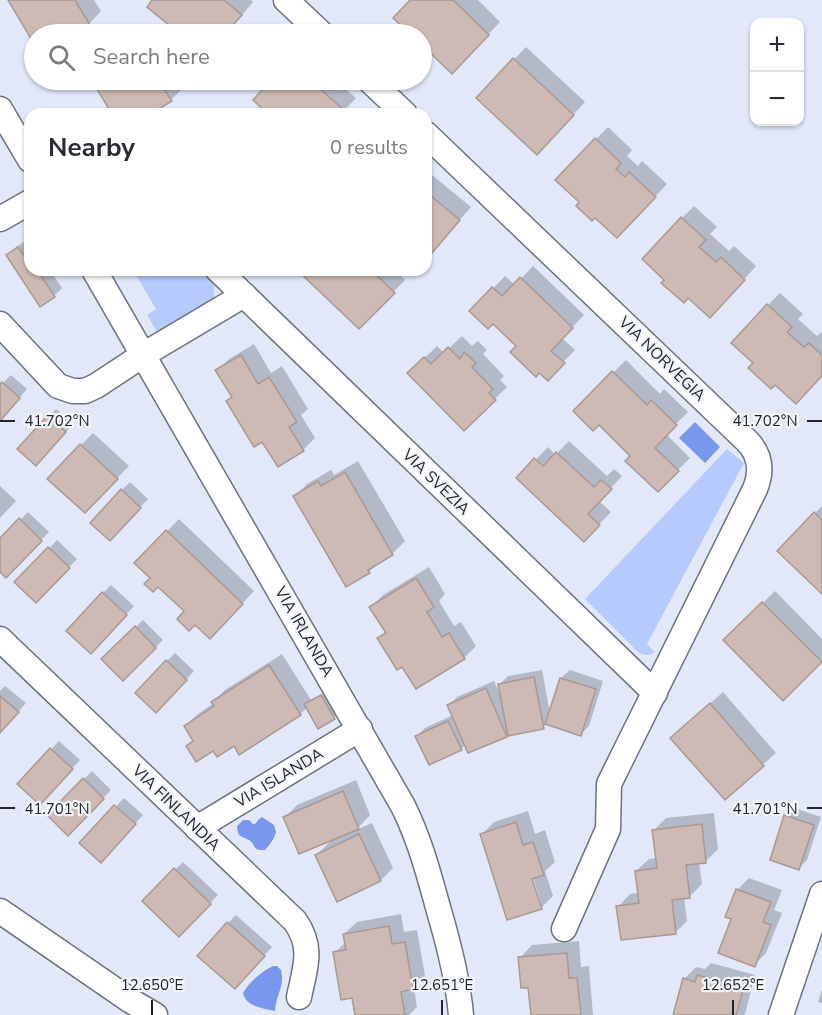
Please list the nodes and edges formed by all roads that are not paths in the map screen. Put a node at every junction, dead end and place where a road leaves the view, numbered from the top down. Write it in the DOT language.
graph roads {
  1 [pos="286,0"];
  2 [pos="311,24"];
  3 [pos="380,90"];
  4 [pos="399,108"];
  5 [pos="0,109"];
  6 [pos="432,140"];
  7 [pos="24,150"];
  8 [pos="24,205"];
  9 [pos="0,219"];
  10 [pos="97,276"];
  11 [pos="224,276"];
  12 [pos="244,295"];
  13 [pos="0,324"];
  14 [pos="143,355"];
  15 [pos="0,639"];
  16 [pos="655,693"];
  17 [pos="360,729"];
  18 [pos="198,828"];
  19 [pos="822,894"];
  20 [pos="0,911"];
  21 [pos="564,929"];
  22 [pos="299,997"];
  23 [pos="155,1015"];
  24 [pos="461,1015"];
  25 [pos="781,1015"];
  1 -- 2 [label="street"];
  3 -- 4 [label="street"];
  5 -- 7 [label="street"];
  6 -- 16 [label="street, VIA NORVEGIA"];
  8 -- 9 [label="street"];
  10 -- 14 [label="street, VIA IRLANDA"];
  11 -- 12 [label="street, VIA SVEZIA"];
  12 -- 14 [label="street"];
  12 -- 16 [label="street, VIA SVEZIA"];
  13 -- 14 [label="street"];
  14 -- 17 [label="street, VIA IRLANDA"];
  15 -- 18 [label="street, VIA FINLANDIA"];
  16 -- 21 [label="street, VIA NORVEGIA"];
  17 -- 18 [label="street, VIA ISLANDA"];
  17 -- 24 [label="street, VIA IRLANDA"];
  18 -- 22 [label="street, VIA FINLANDIA"];
  19 -- 25 [label="street"];
  20 -- 23 [label="street"];
}
